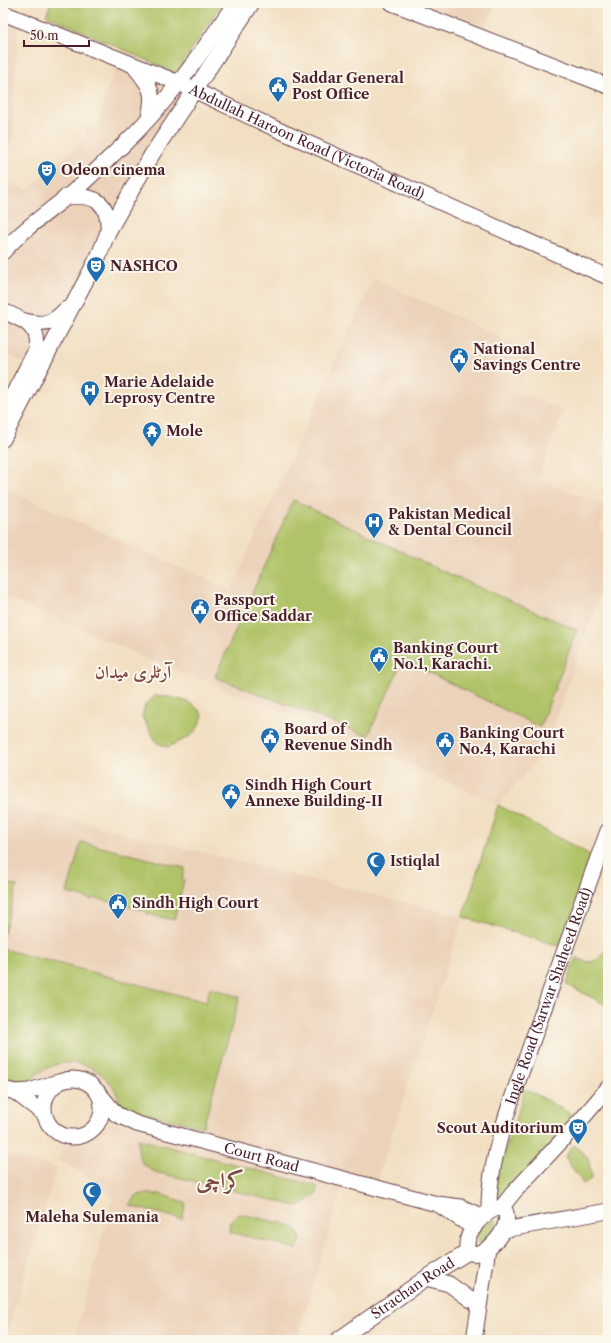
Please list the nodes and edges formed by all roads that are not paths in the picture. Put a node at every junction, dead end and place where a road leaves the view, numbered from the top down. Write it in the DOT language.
graph roads {
  1 [pos="235,3"];
  2 [pos="252,3"];
  3 [pos="392,3"];
  4 [pos="3,13"];
  5 [pos="134,66"];
  6 [pos="179,83"];
  7 [pos="608,86"];
  8 [pos="195,90"];
  9 [pos="149,117"];
  10 [pos="66,197"];
  11 [pos="108,232"];
  12 [pos="6,247"];
  13 [pos="608,277"];
  14 [pos="85,282"];
  15 [pos="3,311"];
  16 [pos="25,321"];
  17 [pos="3,414"];
  18 [pos="3,439"];
  19 [pos="608,831"];
  20 [pos="61,1082"];
  21 [pos="608,1088"];
  22 [pos="9,1091"];
  23 [pos="96,1092"];
  24 [pos="44,1114"];
  25 [pos="137,1124"];
  26 [pos="92,1129"];
  27 [pos="608,1212"];
  28 [pos="493,1218"];
  29 [pos="477,1251"];
  30 [pos="426,1278"];
  31 [pos="471,1300"];
  32 [pos="338,1340"];
  33 [pos="465,1340"];
  34 [pos="474,1340"];
  1 -- 6 [label="main road"];
  2 -- 8 [label="main road"];
  3 -- 7 [label="main road"];
  4 -- 5 [label="main road, Abdullah Haroon Road (Victoria Road)"];
  5 -- 6 [label="main road, Abdullah Haroon Road (Victoria Road)"];
  5 -- 9 [label="main road"];
  6 -- 8 [label="main road, Abdullah Haroon Road (Victoria Road)"];
  6 -- 9 [label="main road"];
  8 -- 11 [label="main road"];
  8 -- 13 [label="main road, Abdullah Haroon Road (Victoria Road)"];
  9 -- 10 [label="main road"];
  10 -- 11 [label="main road"];
  10 -- 12 [label="main road"];
  11 -- 14 [label="main road"];
  14 -- 16 [label="main road"];
  14 -- 18 [label="main road"];
  15 -- 16 [label="main road"];
  16 -- 17 [label="main road"];
  19 -- 28 [label="main road, Ingle Road (Sarwar Shaheed Road)"];
  20 -- 22 [label="main road"];
  20 -- 23 [label="main road"];
  20 -- 24 [label="main road"];
  21 -- 28 [label="main road"];
  22 -- 24 [label="main road"];
  23 -- 25 [label="main road, Court Road"];
  23 -- 26 [label="main road"];
  24 -- 26 [label="main road"];
  25 -- 26 [label="main road"];
  25 -- 28 [label="main road, Court Road"];
  27 -- 28 [label="main road"];
  28 -- 29 [label="main road"];
  28 -- 29 [label="main road"];
  29 -- 30 [label="main road, Strachan Road"];
  29 -- 31 [label="main road"];
  29 -- 34 [label="main road"];
  30 -- 31 [label="main road"];
  30 -- 32 [label="main road, Strachan Road"];
  31 -- 33 [label="main road"];
}
